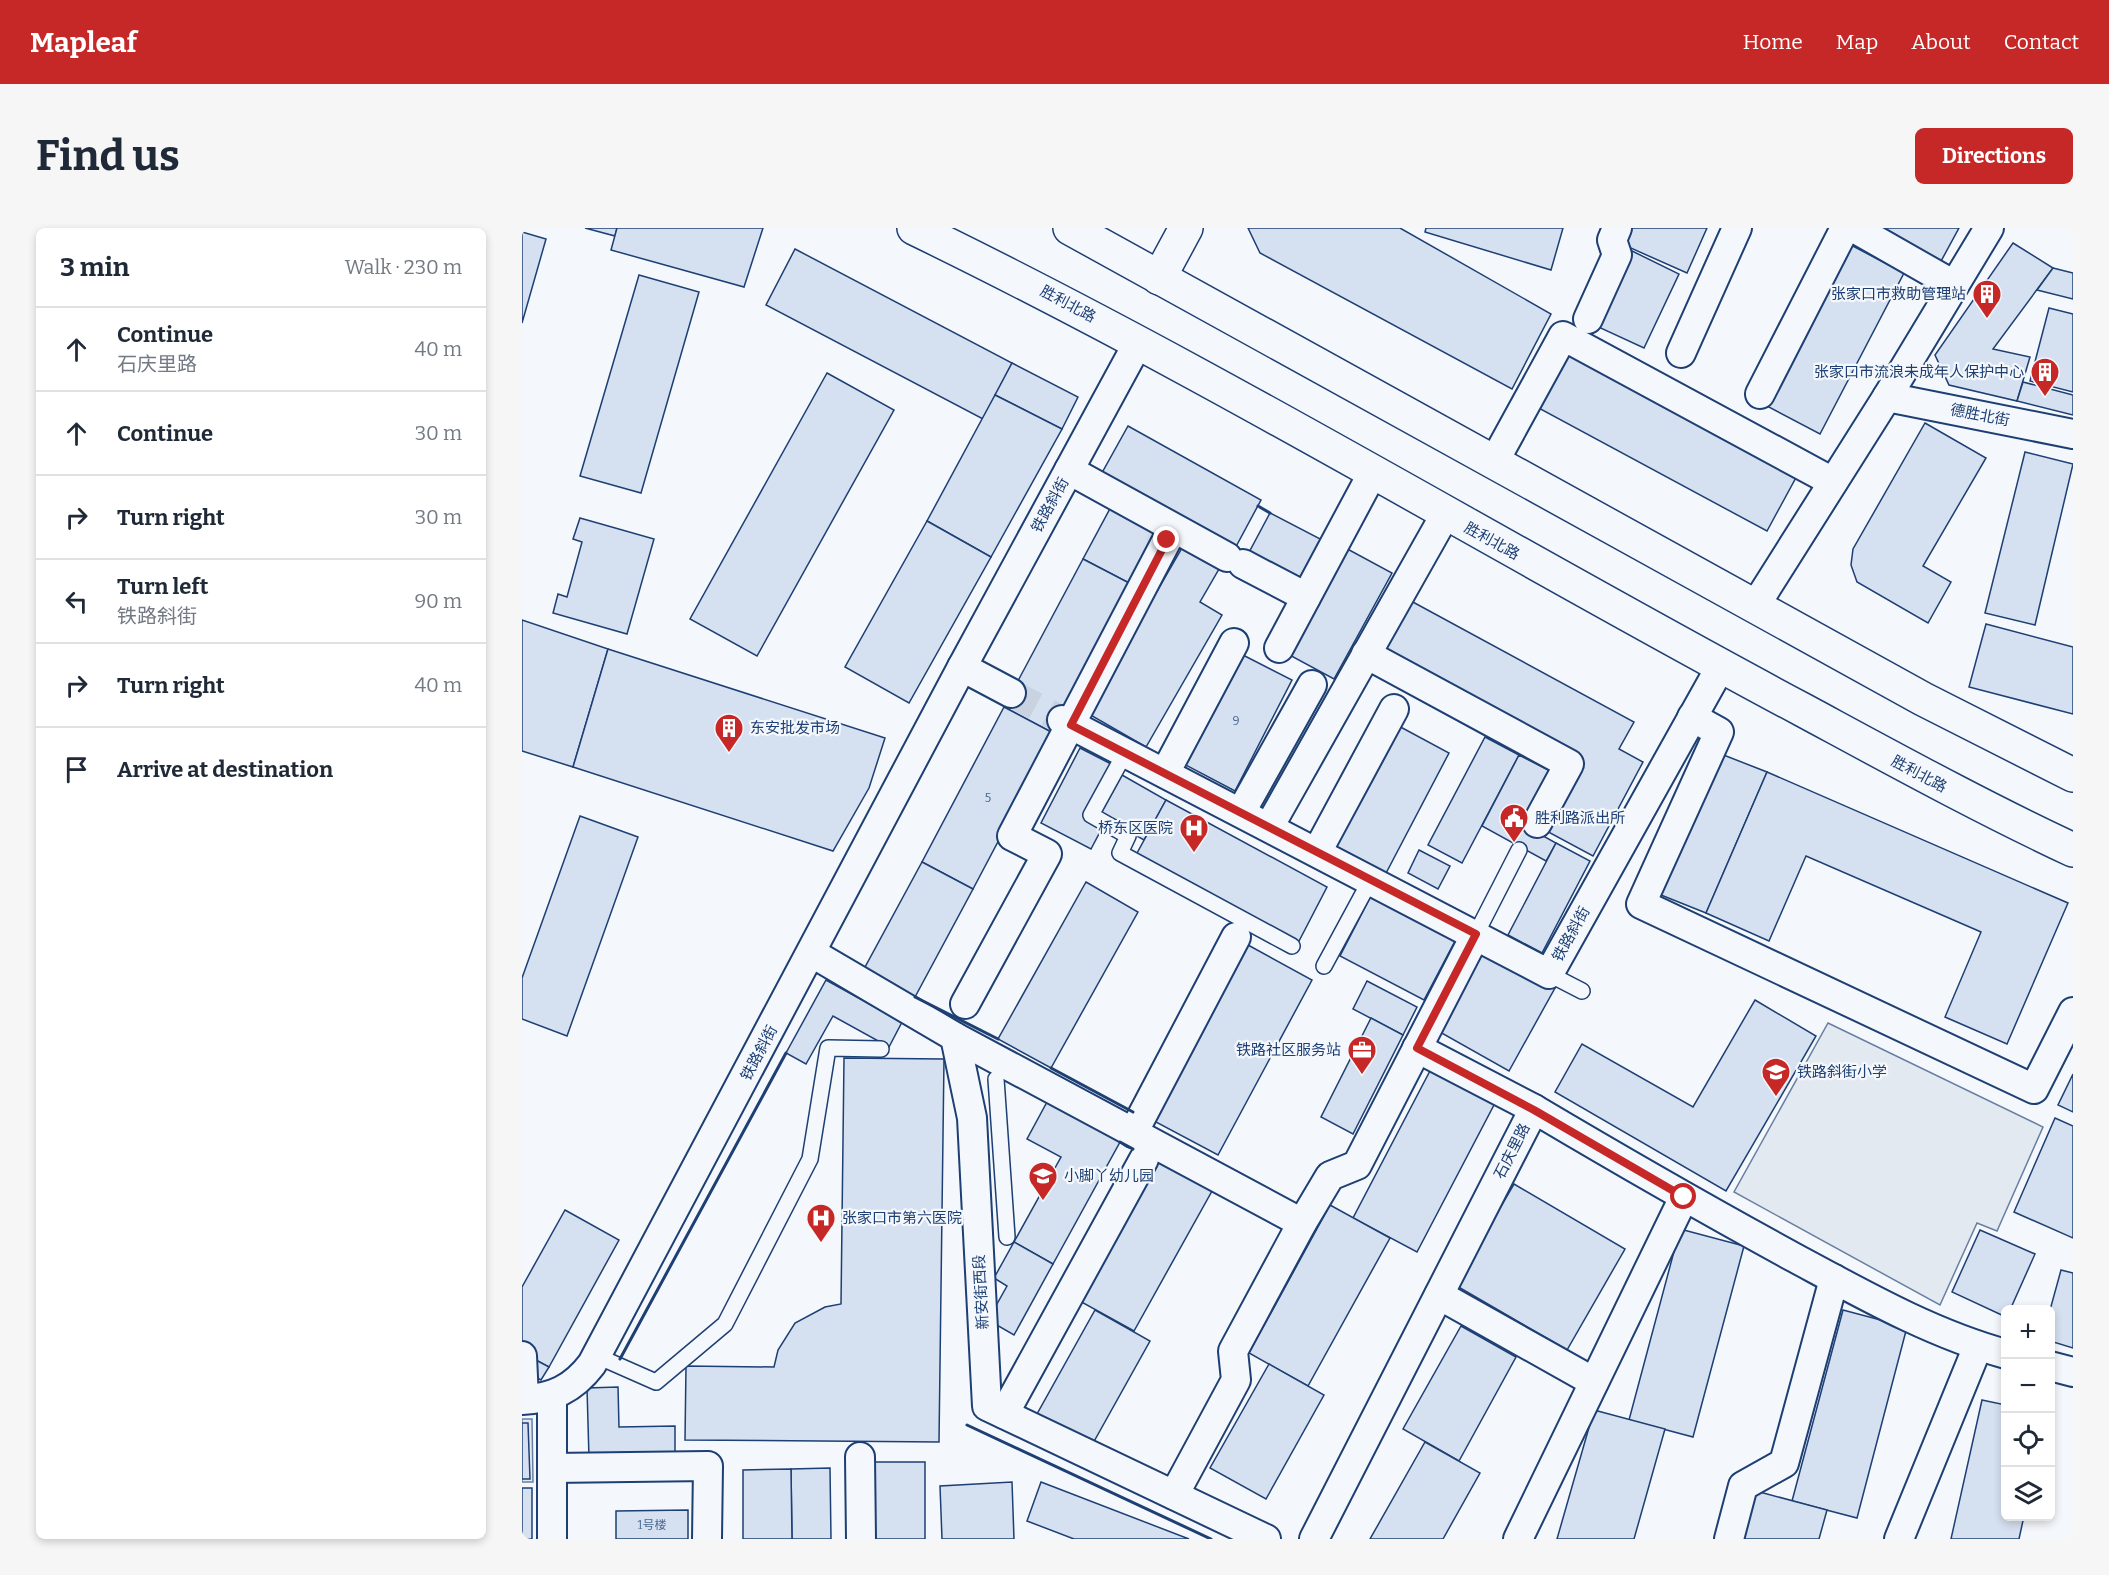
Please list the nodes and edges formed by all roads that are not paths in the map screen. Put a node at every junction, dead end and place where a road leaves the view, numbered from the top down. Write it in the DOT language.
graph roads {
  1 [pos="914,228"];
  2 [pos="1070,228"];
  3 [pos="1186,228"];
  4 [pos="1617,228"];
  5 [pos="1737,228"];
  6 [pos="1989,228"];
  7 [pos="1857,229"];
  8 [pos="1159,278"];
  9 [pos="1954,285"];
  10 [pos="1588,319"];
  11 [pos="1138,343"];
  12 [pos="1681,353"];
  13 [pos="1760,394"];
  14 [pos="1887,397"];
  15 [pos="2073,434"];
  16 [pos="1494,462"];
  17 [pos="1069,470"];
  18 [pos="1372,474"];
  19 [pos="1833,482"];
  20 [pos="1445,515"];
  21 [pos="1167,540"];
  22 [pos="1306,597"];
  23 [pos="1755,606"];
  24 [pos="1234,643"];
  25 [pos="1279,648"];
  26 [pos="1366,654"];
  27 [pos="1720,666"];
  28 [pos="962,667"];
  29 [pos="1312,686"];
  30 [pos="1011,693"];
  31 [pos="1394,709"];
  32 [pos="1692,717"];
  33 [pos="1067,723"];
  34 [pos="1125,753"];
  35 [pos="1165,773"];
  36 [pos="2073,776"];
  37 [pos="1241,813"];
  38 [pos="1537,823"];
  39 [pos="1269,827"];
  40 [pos="1519,850"];
  41 [pos="2073,850"];
  42 [pos="1317,852"];
  43 [pos="1371,879"];
  44 [pos="1476,934"];
  45 [pos="1236,937"];
  46 [pos="1292,946"];
  47 [pos="812,953"];
  48 [pos="1324,966"];
  49 [pos="1549,974"];
  50 [pos="1582,991"];
  51 [pos="965,1004"];
  52 [pos="2073,1012"];
  53 [pos="955,1037"];
  54 [pos="1417,1048"];
  55 [pos="881,1049"];
  56 [pos="996,1079"];
  57 [pos="1534,1110"];
  58 [pos="1133,1132"];
  59 [pos="1144,1159"];
  60 [pos="988,1162"];
  61 [pos="1684,1197"];
  62 [pos="1302,1223"];
  63 [pos="1007,1237"];
  64 [pos="1834,1279"];
  65 [pos="1439,1295"];
  66 [pos="1978,1346"];
  67 [pos="2001,1353"];
  68 [pos="522,1356"];
  69 [pos="597,1356"];
  70 [pos="2055,1367"];
  71 [pos="2073,1372"];
  72 [pos="1594,1382"];
  73 [pos="552,1395"];
  74 [pos="523,1400"];
  75 [pos="1004,1414"];
  76 [pos="860,1457"];
  77 [pos="552,1468"];
  78 [pos="1174,1495"];
  79 [pos="552,1539"];
  80 [pos="707,1539"];
  81 [pos="861,1539"];
  82 [pos="1266,1539"];
  83 [pos="1314,1539"];
  84 [pos="1518,1539"];
  85 [pos="1729,1539"];
  86 [pos="1899,1539"];
  1 -- 11 [label="main road, 胜利北路"];
  2 -- 8 [label="main road"];
  3 -- 8 [label="main road"];
  4 -- 10 [label="street"];
  5 -- 12 [label="street"];
  6 -- 9 [label="street"];
  7 -- 9 [label="street"];
  7 -- 13 [label="street"];
  8 -- 16 [label="main road"];
  9 -- 14 [label="street"];
  11 -- 17 [label="street, 铁路斜街"];
  11 -- 18 [label="main road, 胜利北路"];
  14 -- 15 [label="street, 德胜北街"];
  14 -- 19 [label="street"];
  16 -- 19 [label="street"];
  16 -- 23 [label="main road"];
  17 -- 22 [label="street"];
  17 -- 28 [label="street, 铁路斜街"];
  18 -- 20 [label="main road, 胜利北路"];
  18 -- 22 [label="street"];
  19 -- 23 [label="street"];
  20 -- 26 [label="street"];
  20 -- 27 [label="main road, 胜利北路"];
  21 -- 33 [label="street"];
  22 -- 25 [label="street"];
  23 -- 36 [label="main road"];
  24 -- 35 [label="street"];
  26 -- 38 [label="street"];
  26 -- 39 [label="street"];
  27 -- 32 [label="street, 铁路斜街"];
  27 -- 41 [label="main road, 胜利北路"];
  28 -- 30 [label="street"];
  28 -- 47 [label="street, 铁路斜街"];
  29 -- 37 [label="street"];
  31 -- 42 [label="street"];
  32 -- 49 [label="street, 铁路斜街"];
  32 -- 52 [label="street"];
  33 -- 34 [label="street, 铁路斜街"];
  33 -- 51 [label="street"];
  34 -- 35 [label="street, 铁路斜街"];
  34 -- 46 [label="lane"];
  35 -- 37 [label="street, 铁路斜街"];
  37 -- 39 [label="street, 铁路斜街"];
  39 -- 42 [label="street, 铁路斜街"];
  40 -- 44 [label="lane"];
  42 -- 43 [label="street, 铁路斜街"];
  43 -- 44 [label="street, 铁路斜街"];
  43 -- 48 [label="lane"];
  44 -- 49 [label="street, 铁路斜街"];
  44 -- 54 [label="street"];
  45 -- 58 [label="street"];
  47 -- 53 [label="street"];
  47 -- 69 [label="street, 铁路斜街"];
  49 -- 50 [label="lane"];
  53 -- 58 [label="street"];
  53 -- 60 [label="street, 新安街西段"];
  54 -- 57 [label="street"];
  54 -- 62 [label="street"];
  55 -- 69 [label="lane"];
  56 -- 60 [label="lane"];
  57 -- 61 [label="street, 石庆里路"];
  57 -- 65 [label="street, 石庆里路"];
  58 -- 62 [label="street"];
  59 -- 75 [label="street"];
  60 -- 63 [label="lane"];
  60 -- 75 [label="street, 新安街西段"];
  61 -- 64 [label="street, 石庆里路"];
  61 -- 72 [label="street"];
  62 -- 78 [label="street"];
  64 -- 66 [label="street, 石庆里路"];
  64 -- 85 [label="street"];
  65 -- 72 [label="street"];
  65 -- 83 [label="street, 石庆里路"];
  66 -- 67 [label="street, 石庆里路"];
  66 -- 86 [label="street"];
  68 -- 74 [label="street"];
  69 -- 73 [label="street, 铁路斜街"];
  70 -- 71 [label="street"];
  72 -- 84 [label="street"];
  73 -- 74 [label="street, 铁路斜街"];
  73 -- 77 [label="street"];
  75 -- 78 [label="street, 新安街西段"];
  76 -- 81 [label="street"];
  77 -- 79 [label="street"];
  77 -- 80 [label="street"];
  78 -- 82 [label="street, 新安街西段"];
}
